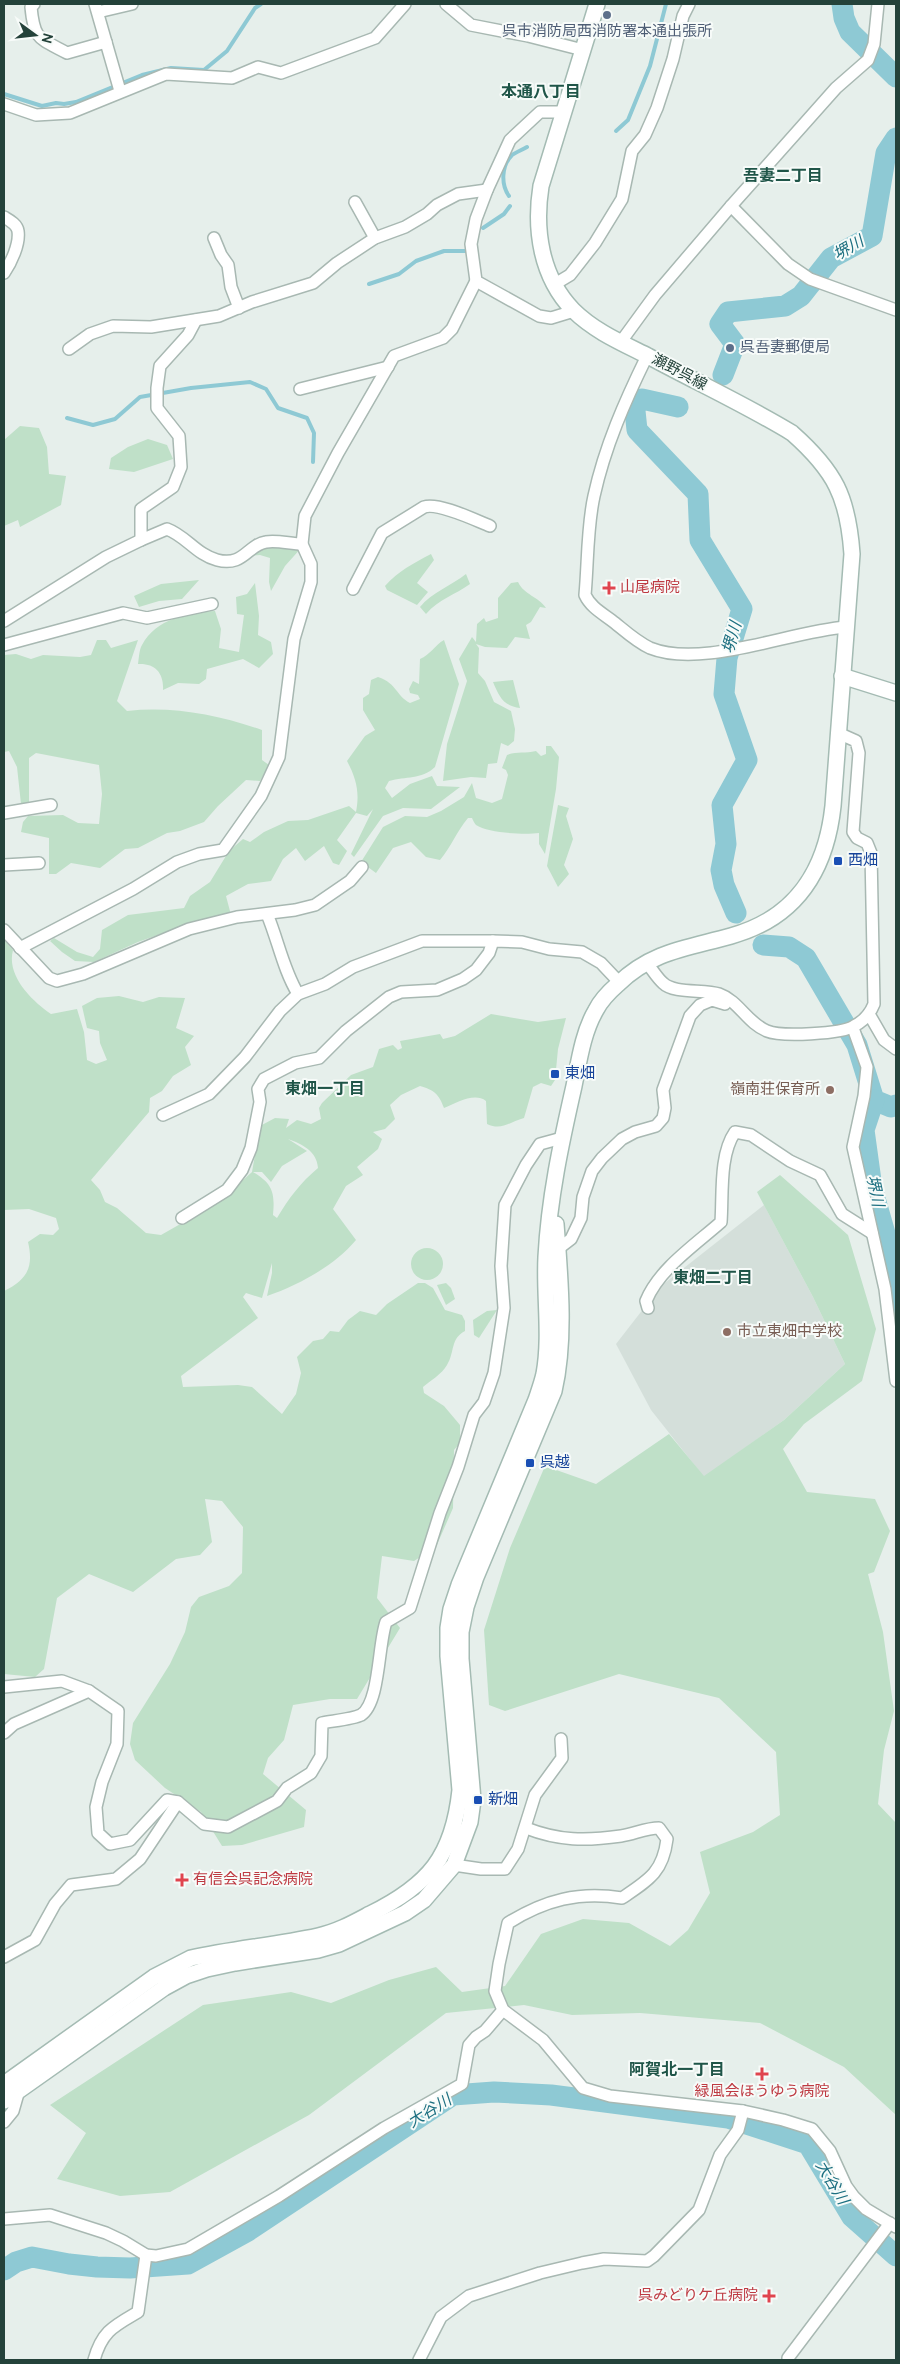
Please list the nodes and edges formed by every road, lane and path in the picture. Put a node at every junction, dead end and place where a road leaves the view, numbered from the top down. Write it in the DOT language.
graph roads {
  1 [pos="34,4"];
  2 [pos="132,4"];
  3 [pos="405,4"];
  4 [pos="446,4"];
  5 [pos="597,4"];
  6 [pos="689,4"];
  7 [pos="878,4"];
  8 [pos="97,8"];
  9 [pos="106,42"];
  10 [pos="583,50"];
  11 [pos="120,92"];
  12 [pos="4,104"];
  13 [pos="564,112"];
  14 [pos="487,190"];
  15 [pos="355,202"];
  16 [pos="732,206"];
  17 [pos="4,217"];
  18 [pos="214,238"];
  19 [pos="375,238"];
  20 [pos="4,273"];
  21 [pos="476,281"];
  22 [pos="555,284"];
  23 [pos="239,308"];
  24 [pos="896,310"];
  25 [pos="574,311"];
  26 [pos="196,320"];
  27 [pos="620,343"];
  28 [pos="69,348"];
  29 [pos="647,356"];
  30 [pos="388,367"];
  31 [pos="300,389"];
  32 [pos="490,526"];
  33 [pos="141,540"];
  34 [pos="302,544"];
  35 [pos="353,589"];
  36 [pos="212,604"];
  37 [pos="4,621"];
  38 [pos="846,627"];
  39 [pos="4,645"];
  40 [pos="842,676"];
  41 [pos="896,693"];
  42 [pos="838,733"];
  43 [pos="51,805"];
  44 [pos="4,813"];
  45 [pos="39,863"];
  46 [pos="4,865"];
  47 [pos="362,867"];
  48 [pos="267,914"];
  49 [pos="4,930"];
  50 [pos="493,941"];
  51 [pos="20,948"];
  52 [pos="646,962"];
  53 [pos="619,982"];
  54 [pos="298,994"];
  55 [pos="743,1013"];
  56 [pos="869,1014"];
  57 [pos="853,1028"];
  58 [pos="896,1049"];
  59 [pos="164,1115"];
  60 [pos="562,1138"];
  61 [pos="552,1185"];
  62 [pos="182,1218"];
  63 [pos="872,1232"];
  64 [pos="558,1249"];
  65 [pos="648,1308"];
  66 [pos="896,1381"];
  67 [pos="4,1687"];
  68 [pos="89,1692"];
  69 [pos="4,1733"];
  70 [pos="561,1739"];
  71 [pos="178,1802"];
  72 [pos="526,1828"];
  73 [pos="454,1865"];
  74 [pos="4,1957"];
  75 [pos="502,2010"];
  76 [pos="4,2084"];
  77 [pos="19,2090"];
  78 [pos="4,2101"];
  79 [pos="743,2111"];
  80 [pos="4,2122"];
  81 [pos="4,2219"];
  82 [pos="893,2225"];
  83 [pos="146,2255"];
  84 [pos="788,2357"];
  85 [pos="94,2360"];
  86 [pos="419,2360"];
  1 -- 9 [label="street"];
  2 -- 8 [label="street"];
  3 -- 11 [label="street"];
  4 -- 10 [label="street"];
  5 -- 10 [label="street, 瀬野呉線"];
  6 -- 22 [label="street"];
  7 -- 16 [label="street"];
  8 -- 9 [label="street"];
  9 -- 11 [label="street"];
  10 -- 13 [label="street, 瀬野呉線"];
  11 -- 12 [label="street"];
  13 -- 14 [label="street"];
  13 -- 22 [label="street, 瀬野呉線"];
  14 -- 19 [label="street"];
  14 -- 21 [label="street"];
  15 -- 19 [label="street"];
  16 -- 24 [label="street"];
  16 -- 27 [label="street"];
  17 -- 20 [label="street"];
  18 -- 23 [label="street"];
  19 -- 23 [label="street"];
  21 -- 25 [label="street"];
  21 -- 30 [label="street"];
  22 -- 25 [label="street, 瀬野呉線"];
  23 -- 26 [label="street"];
  25 -- 27 [label="street, 瀬野呉線"];
  26 -- 28 [label="street"];
  26 -- 33 [label="street"];
  27 -- 29 [label="street, 瀬野呉線"];
  29 -- 38 [label="street, 瀬野呉線"];
  29 -- 38 [label="street"];
  30 -- 31 [label="street"];
  30 -- 34 [label="street"];
  32 -- 35 [label="street"];
  33 -- 34 [label="street"];
  33 -- 37 [label="street"];
  34 -- 51 [label="street"];
  36 -- 39 [label="street"];
  38 -- 40 [label="street, 瀬野呉線"];
  40 -- 41 [label="street"];
  40 -- 42 [label="street, 瀬野呉線"];
  42 -- 52 [label="street, 瀬野呉線"];
  42 -- 56 [label="street"];
  43 -- 44 [label="street"];
  45 -- 46 [label="street"];
  47 -- 48 [label="street"];
  48 -- 51 [label="street"];
  48 -- 54 [label="street"];
  49 -- 51 [label="street"];
  50 -- 53 [label="street"];
  50 -- 54 [label="street"];
  50 -- 62 [label="street"];
  52 -- 53 [label="street, 瀬野呉線"];
  52 -- 55 [label="street"];
  53 -- 60 [label="street, 瀬野呉線"];
  54 -- 59 [label="street"];
  55 -- 57 [label="street"];
  55 -- 64 [label="street"];
  56 -- 57 [label="street"];
  56 -- 58 [label="street"];
  57 -- 63 [label="street"];
  60 -- 61 [label="street, 瀬野呉線"];
  60 -- 71 [label="street"];
  61 -- 64 [label="street"];
  61 -- 76 [label="street"];
  63 -- 65 [label="street"];
  63 -- 66 [label="street"];
  64 -- 73 [label="street"];
  67 -- 68 [label="street"];
  68 -- 69 [label="street"];
  68 -- 71 [label="street"];
  70 -- 72 [label="street"];
  71 -- 74 [label="street"];
  72 -- 73 [label="street"];
  72 -- 75 [label="street"];
  73 -- 77 [label="street"];
  75 -- 79 [label="street"];
  75 -- 83 [label="street"];
  77 -- 78 [label="street"];
  77 -- 80 [label="street"];
  79 -- 82 [label="street"];
  79 -- 86 [label="street"];
  81 -- 83 [label="street"];
  82 -- 84 [label="street"];
  83 -- 85 [label="street"];
}
